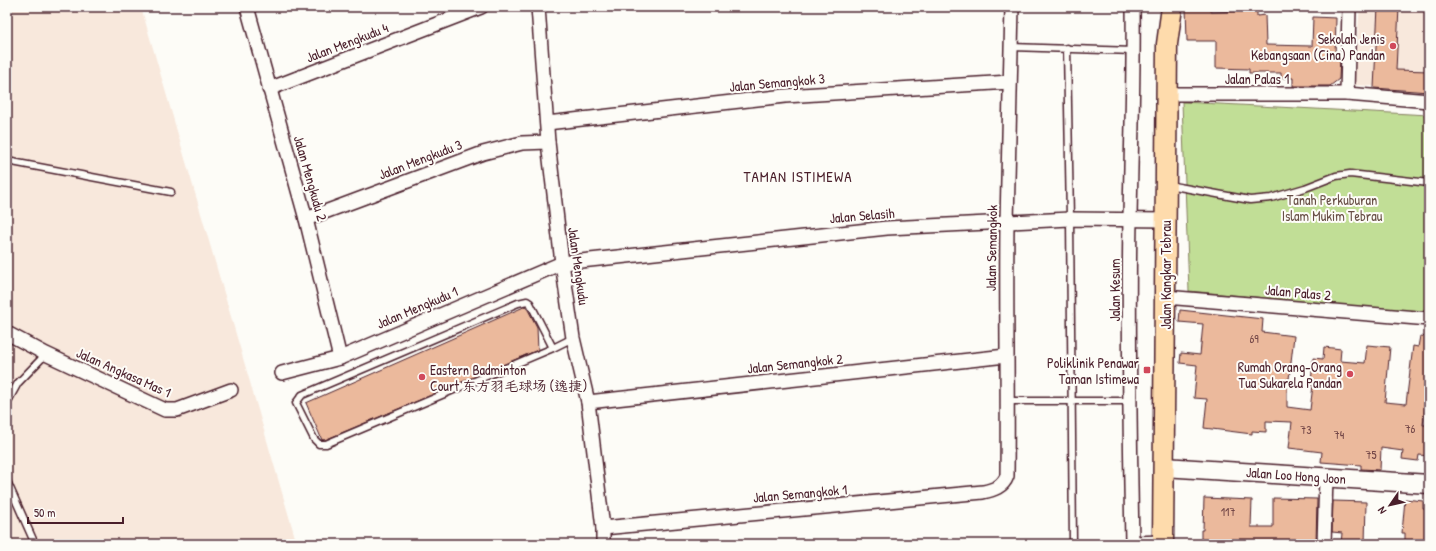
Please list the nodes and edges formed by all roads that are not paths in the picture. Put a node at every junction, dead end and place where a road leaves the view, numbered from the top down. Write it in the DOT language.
graph roads {
  1 [pos="247,7"];
  2 [pos="481,7"];
  3 [pos="538,7"];
  4 [pos="1012,7"];
  5 [pos="1133,7"];
  6 [pos="1161,7"];
  7 [pos="1172,7"];
  8 [pos="1350,7"];
  9 [pos="1167,44"];
  10 [pos="1011,47"];
  11 [pos="1067,48"];
  12 [pos="1134,51"];
  13 [pos="1010,82"];
  14 [pos="269,89"];
  15 [pos="1166,94"];
  16 [pos="1347,94"];
  17 [pos="1429,101"];
  18 [pos="547,123"];
  19 [pos="548,142"];
  20 [pos="7,161"];
  21 [pos="1429,183"];
  22 [pos="1166,185"];
  23 [pos="171,192"];
  24 [pos="306,219"];
  25 [pos="1070,219"];
  26 [pos="1130,220"];
  27 [pos="1166,220"];
  28 [pos="1007,223"];
  29 [pos="562,262"];
  30 [pos="1165,297"];
  31 [pos="1429,319"];
  32 [pos="7,334"];
  33 [pos="573,338"];
  34 [pos="553,348"];
  35 [pos="46,354"];
  36 [pos="1006,356"];
  37 [pos="340,358"];
  38 [pos="282,373"];
  39 [pos="231,390"];
  40 [pos="1129,400"];
  41 [pos="1008,401"];
  42 [pos="588,402"];
  43 [pos="1072,402"];
  44 [pos="7,404"];
  45 [pos="1164,466"];
  46 [pos="1326,477"];
  47 [pos="7,481"];
  48 [pos="1429,484"];
  49 [pos="999,486"];
  50 [pos="603,528"];
  51 [pos="1163,543"];
  52 [pos="35,544"];
  53 [pos="603,544"];
  54 [pos="1073,544"];
  55 [pos="1324,544"];
  1 -- 14 [label="street, Jalan Mengkudu 2"];
  2 -- 14 [label="street, Jalan Mengkudu 4"];
  3 -- 18 [label="street, Jalan Mengkudu"];
  4 -- 10 [label="street, Jalan Semangkok"];
  5 -- 12 [label="street, Jalan Kesum"];
  6 -- 9 [label="main road"];
  7 -- 9 [label="main road, Jalan Kangkar Tebrau"];
  8 -- 16 [label="street"];
  9 -- 15 [label="main road, Jalan Kangkar Tebrau"];
  10 -- 11 [label="lane"];
  10 -- 13 [label="street, Jalan Semangkok"];
  11 -- 12 [label="lane"];
  11 -- 25 [label="lane"];
  12 -- 26 [label="street, Jalan Kesum"];
  13 -- 18 [label="street, Jalan Semangkok 3"];
  13 -- 28 [label="street, Jalan Semangkok"];
  14 -- 24 [label="street, Jalan Mengkudu 2"];
  15 -- 16 [label="street, Jalan Palas 1"];
  15 -- 22 [label="main road, Jalan Kangkar Tebrau"];
  16 -- 17 [label="street, Jalan Palas 1"];
  18 -- 19 [label="street, Jalan Mengkudu"];
  19 -- 24 [label="street, Jalan Mengkudu 3"];
  19 -- 29 [label="street, Jalan Mengkudu"];
  20 -- 23 [label="lane"];
  21 -- 22 [label="lane"];
  22 -- 27 [label="main road, Jalan Kangkar Tebrau"];
  24 -- 37 [label="street, Jalan Mengkudu 2"];
  25 -- 26 [label="street, Jalan Selasih"];
  25 -- 28 [label="street, Jalan Selasih"];
  25 -- 43 [label="lane"];
  26 -- 27 [label="street, Jalan Selasih"];
  26 -- 40 [label="street, Jalan Kesum"];
  27 -- 30 [label="main road, Jalan Kangkar Tebrau"];
  28 -- 29 [label="street, Jalan Selasih"];
  28 -- 36 [label="street, Jalan Semangkok"];
  29 -- 33 [label="street, Jalan Mengkudu"];
  29 -- 37 [label="street, Jalan Mengkudu 1"];
  30 -- 31 [label="street, Jalan Palas 2"];
  30 -- 45 [label="main road, Jalan Kangkar Tebrau"];
  32 -- 35 [label="street, Jalan Angkasa Mas 1"];
  33 -- 34 [label="lane"];
  33 -- 42 [label="street, Jalan Mengkudu"];
  34 -- 34 [label="lane"];
  35 -- 39 [label="street, Jalan Angkasa Mas 1"];
  35 -- 44 [label="lane"];
  36 -- 41 [label="street, Jalan Semangkok"];
  36 -- 42 [label="street, Jalan Semangkok 2"];
  37 -- 38 [label="street, Jalan Mengkudu 1"];
  40 -- 43 [label="lane"];
  40 -- 51 [label="street, Jalan Kesum"];
  41 -- 43 [label="lane"];
  41 -- 49 [label="street, Jalan Semangkok"];
  42 -- 50 [label="street, Jalan Mengkudu"];
  43 -- 54 [label="lane"];
  45 -- 46 [label="street, Jalan Loo Hong Joon"];
  45 -- 51 [label="main road, Jalan Kangkar Tebrau"];
  46 -- 48 [label="street, Jalan Loo Hong Joon"];
  46 -- 55 [label="street"];
  47 -- 52 [label="lane"];
  49 -- 50 [label="street, Jalan Semangkok 1"];
  50 -- 53 [label="street, Jalan Mengkudu"];
}
